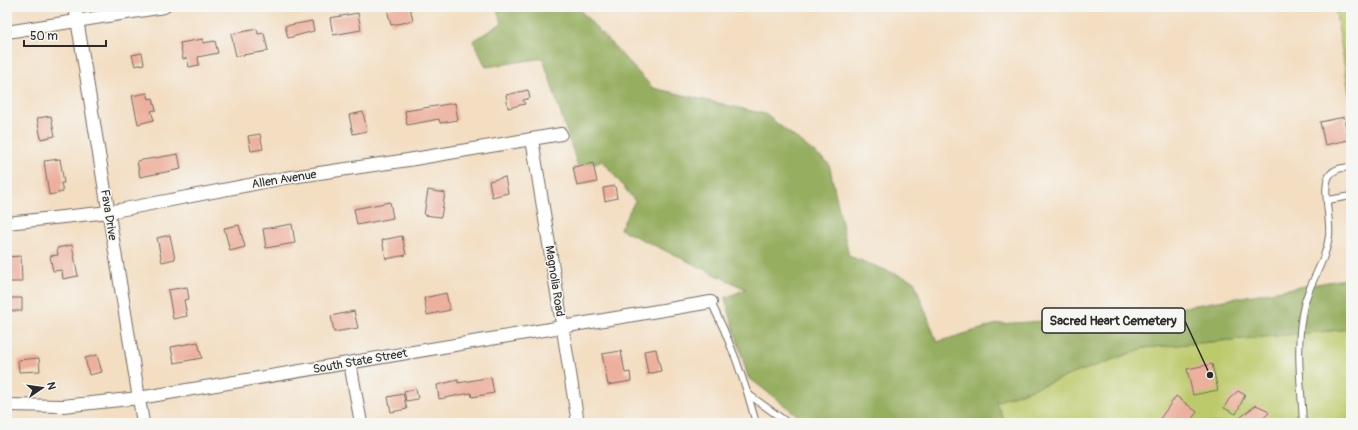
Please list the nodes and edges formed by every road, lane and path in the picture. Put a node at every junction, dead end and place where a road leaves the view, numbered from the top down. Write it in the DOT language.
graph roads {
  1 [pos="75,7"];
  2 [pos="164,7"];
  3 [pos="77,21"];
  4 [pos="7,32"];
  5 [pos="561,134"];
  6 [pos="532,139"];
  7 [pos="1351,167"];
  8 [pos="1351,196"];
  9 [pos="1328,200"];
  10 [pos="109,212"];
  11 [pos="7,223"];
  12 [pos="711,302"];
  13 [pos="563,326"];
  14 [pos="350,362"];
  15 [pos="748,394"];
  16 [pos="139,398"];
  17 [pos="7,405"];
  18 [pos="143,423"];
  19 [pos="361,423"];
  20 [pos="578,423"];
  21 [pos="756,423"];
  22 [pos="788,423"];
  23 [pos="1303,423"];
  1 -- 3 [label="street, Fava Drive"];
  2 -- 3 [label="street"];
  3 -- 4 [label="street"];
  3 -- 10 [label="street, Fava Drive"];
  5 -- 6 [label="street, Allen Avenue"];
  6 -- 10 [label="street, Allen Avenue"];
  6 -- 13 [label="street, Magnolia Road"];
  7 -- 9 [label="lane"];
  8 -- 9 [label="lane"];
  9 -- 23 [label="lane"];
  10 -- 11 [label="street, Allen Avenue"];
  10 -- 16 [label="street, Fava Drive"];
  12 -- 13 [label="street, South State Street"];
  12 -- 15 [label="lane"];
  13 -- 14 [label="street, South State Street"];
  13 -- 20 [label="street, Magnolia Road"];
  14 -- 16 [label="street, South State Street"];
  14 -- 19 [label="street"];
  15 -- 21 [label="lane"];
  15 -- 22 [label="lane"];
  16 -- 17 [label="street, South State Street"];
  16 -- 18 [label="street, Fava Drive"];
}
